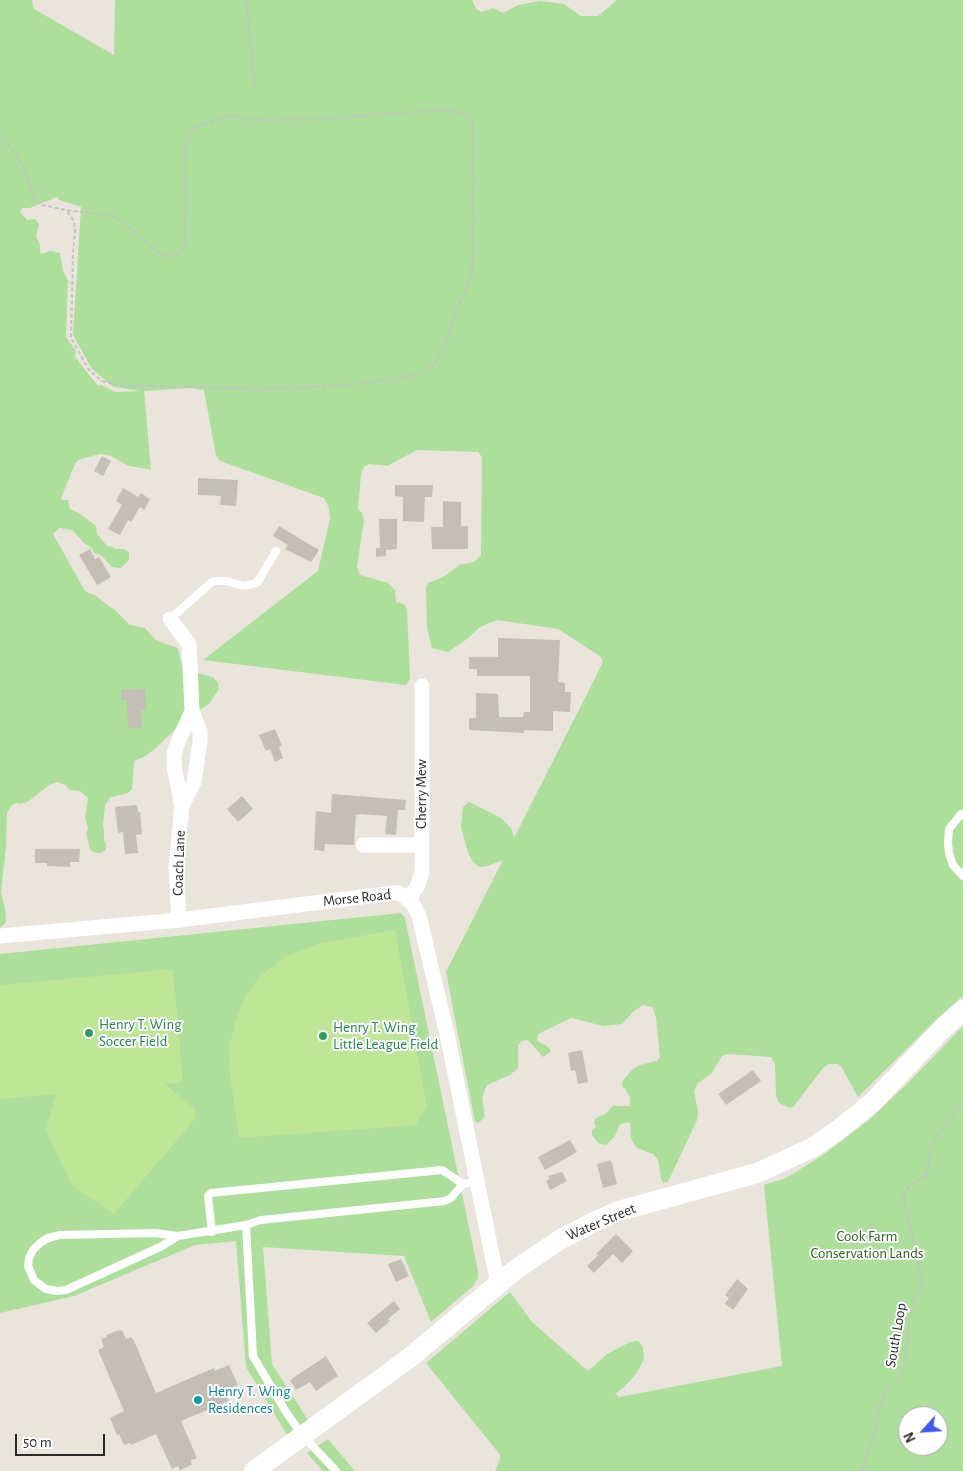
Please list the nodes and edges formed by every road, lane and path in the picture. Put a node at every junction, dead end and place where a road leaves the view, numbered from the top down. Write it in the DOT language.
graph roads {
  1 [pos="246,0"];
  2 [pos="255,86"];
  3 [pos="0,134"];
  4 [pos="66,210"];
  5 [pos="276,551"];
  6 [pos="170,619"];
  7 [pos="422,686"];
  8 [pos="192,711"];
  9 [pos="182,806"];
  10 [pos="961,814"];
  11 [pos="421,845"];
  12 [pos="363,846"];
  13 [pos="963,876"];
  14 [pos="408,900"];
  15 [pos="179,920"];
  16 [pos="0,936"];
  17 [pos="963,1010"];
  18 [pos="963,1100"];
  19 [pos="470,1183"];
  20 [pos="246,1226"];
  21 [pos="212,1232"];
  22 [pos="178,1236"];
  23 [pos="498,1284"];
  24 [pos="303,1436"];
  25 [pos="254,1471"];
  26 [pos="336,1471"];
  27 [pos="862,1471"];
  1 -- 2 [label="path"];
  3 -- 4 [label="path"];
  4 -- 4 [label="path"];
  5 -- 6 [label="lane"];
  6 -- 8 [label="street, Coach Lane"];
  7 -- 11 [label="street, Cherry Mew"];
  8 -- 9 [label="street, Coach Lane"];
  8 -- 9 [label="street, Coach Lane"];
  9 -- 15 [label="street, Coach Lane"];
  10 -- 13 [label="lane"];
  11 -- 12 [label="street"];
  11 -- 14 [label="street, Cherry Mew"];
  14 -- 15 [label="street, Morse Road"];
  14 -- 19 [label="street, Morse Road"];
  15 -- 16 [label="street, Morse Road"];
  17 -- 23 [label="main road, Water Street"];
  18 -- 27 [label="path, South Loop"];
  19 -- 20 [label="lane"];
  19 -- 21 [label="lane"];
  19 -- 23 [label="street, Morse Road"];
  20 -- 21 [label="lane"];
  20 -- 24 [label="lane"];
  21 -- 22 [label="lane"];
  22 -- 22 [label="lane"];
  23 -- 24 [label="main road, Water Street"];
  24 -- 25 [label="main road, Water Street"];
  24 -- 26 [label="lane"];
}
